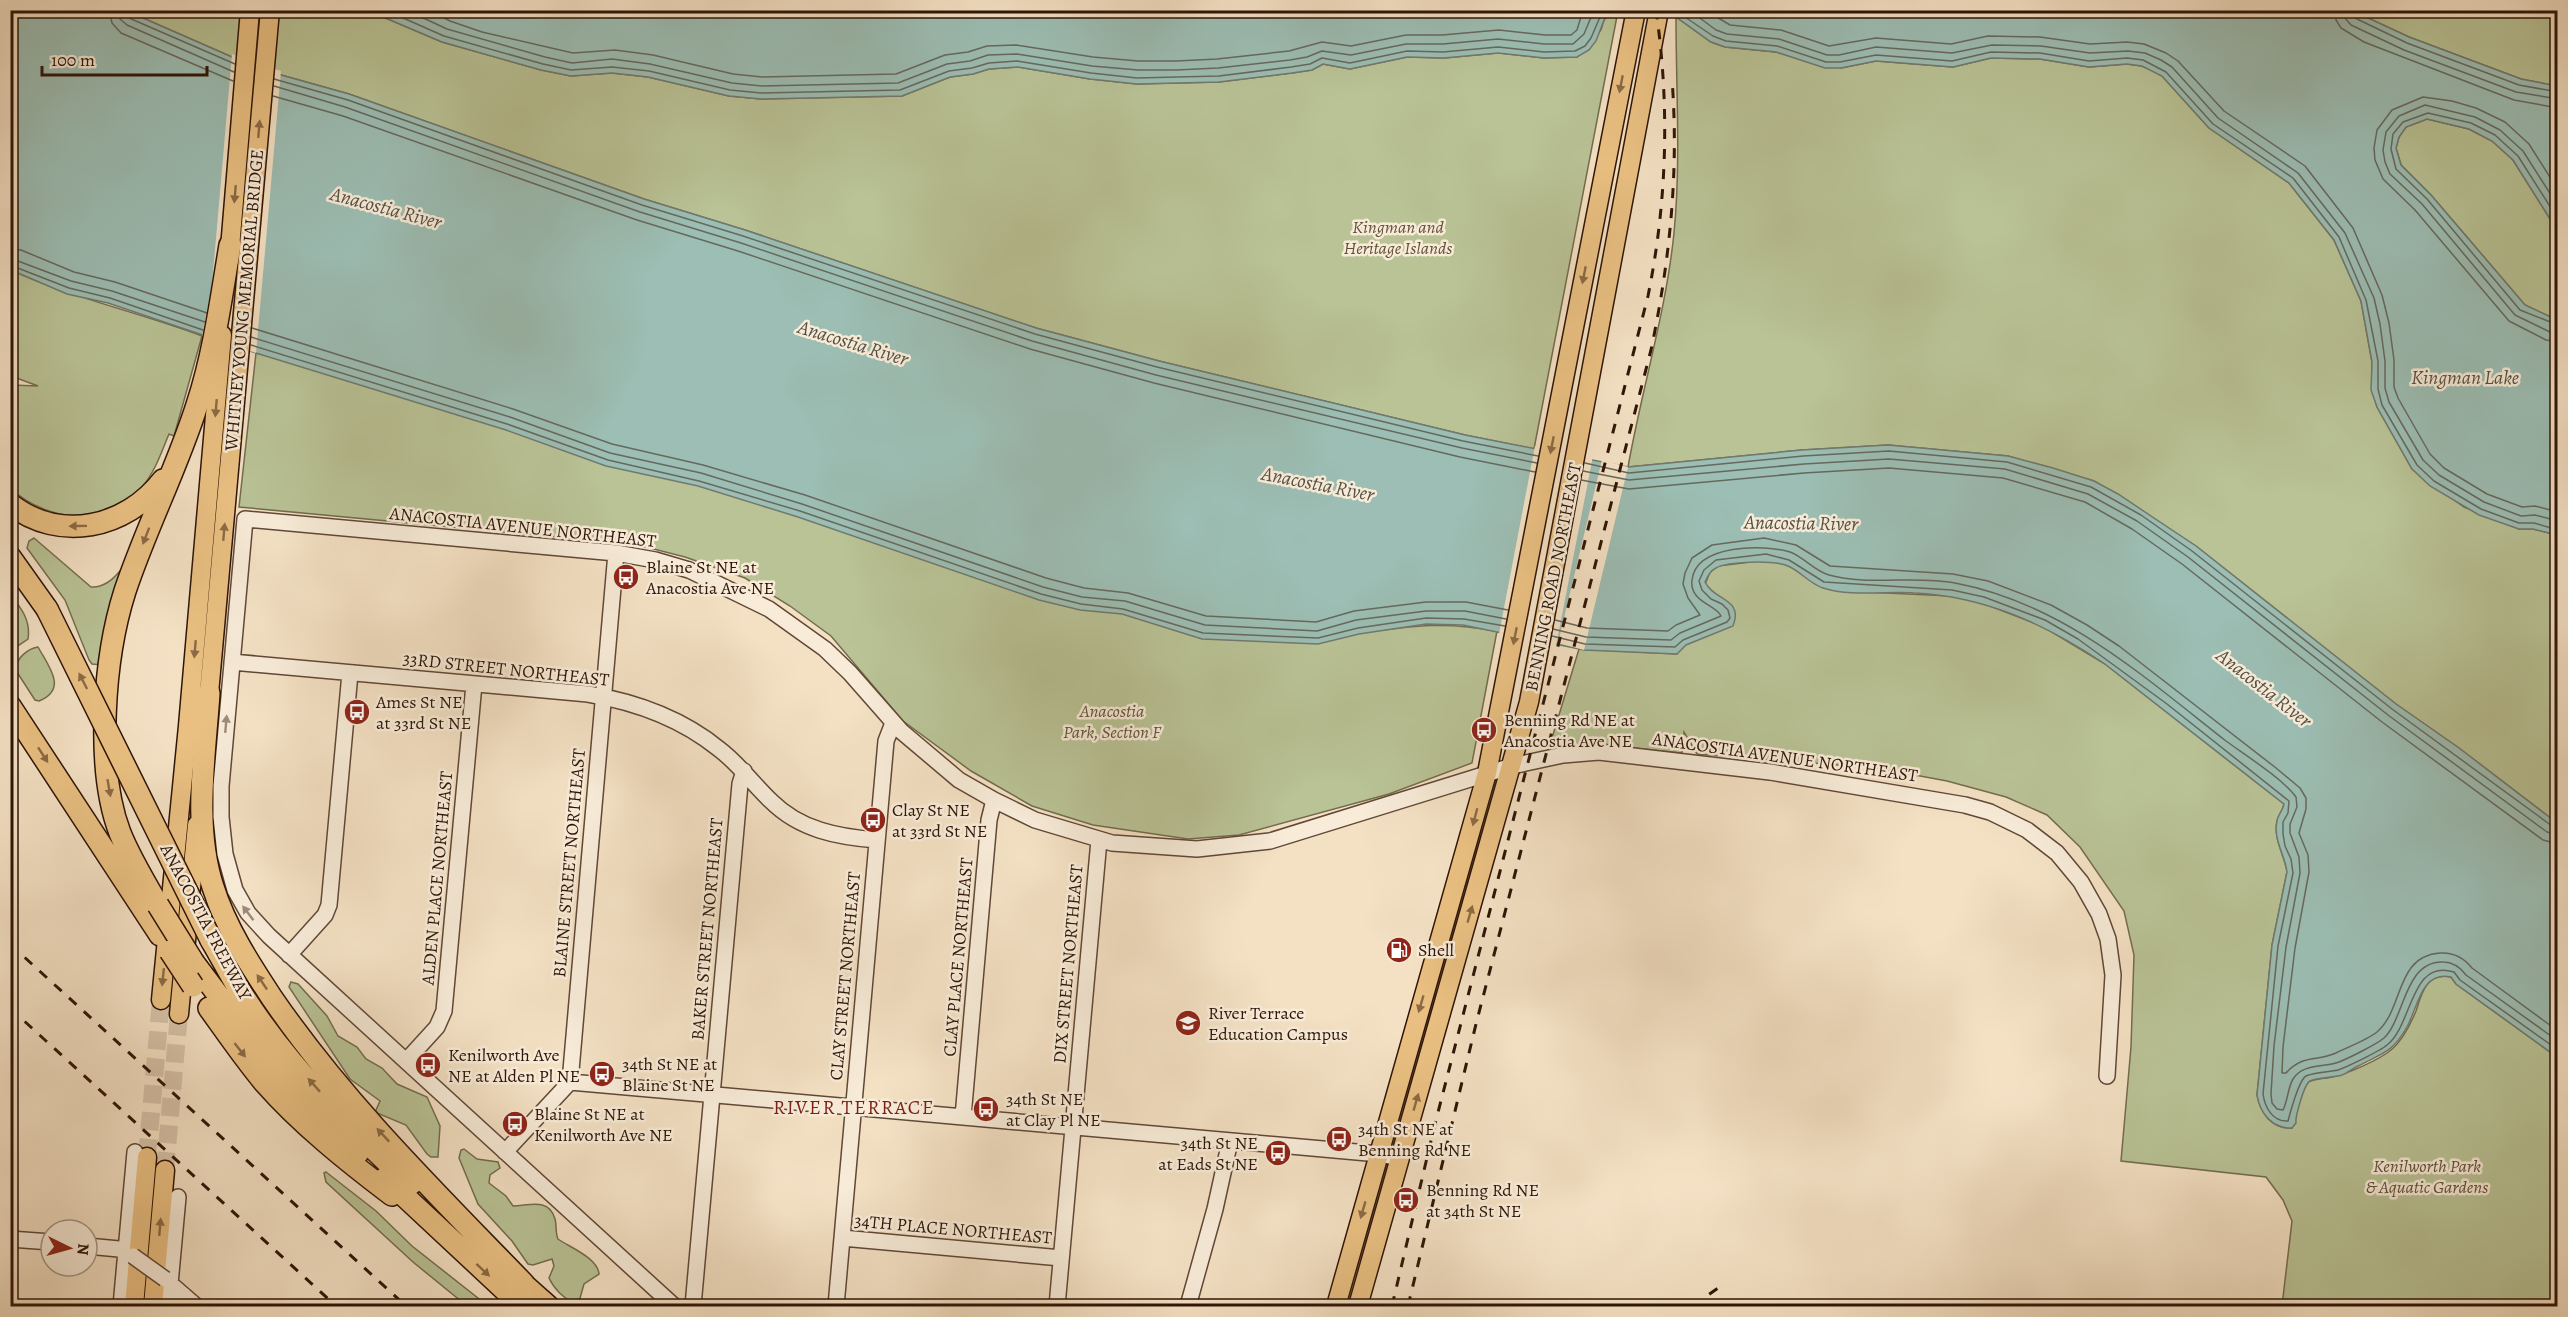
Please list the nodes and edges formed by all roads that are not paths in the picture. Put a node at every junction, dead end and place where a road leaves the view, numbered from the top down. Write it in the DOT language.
graph roads {
  1 [pos="250,10"];
  2 [pos="270,10"];
  3 [pos="1659,10"];
  4 [pos="1634,19"];
  5 [pos="230,245"];
  6 [pos="175,462"];
  7 [pos="10,504"];
  8 [pos="616,553"];
  9 [pos="10,557"];
  10 [pos="209,590"];
  11 [pos="232,662"];
  12 [pos="350,673"];
  13 [pos="474,684"];
  14 [pos="209,693"];
  15 [pos="603,697"];
  16 [pos="10,706"];
  17 [pos="893,723"];
  18 [pos="1512,766"];
  19 [pos="744,771"];
  20 [pos="1487,773"];
  21 [pos="994,801"];
  22 [pos="877,840"];
  23 [pos="1099,840"];
  24 [pos="289,954"];
  25 [pos="160,1000"];
  26 [pos="179,1014"];
  27 [pos="406,1061"];
  28 [pos="2107,1076"];
  29 [pos="570,1082"];
  30 [pos="712,1094"];
  31 [pos="854,1107"];
  32 [pos="963,1117"];
  33 [pos="1073,1127"];
  34 [pos="1230,1140"];
  35 [pos="505,1152"];
  36 [pos="141,1154"];
  37 [pos="1379,1154"];
  38 [pos="1399,1158"];
  39 [pos="165,1170"];
  40 [pos="178,1197"];
  41 [pos="443,1233"];
  42 [pos="842,1238"];
  43 [pos="10,1239"];
  44 [pos="39,1241"];
  45 [pos="99,1248"];
  46 [pos="129,1254"];
  47 [pos="1061,1258"];
  48 [pos="168,1281"];
  49 [pos="524,1284"];
  50 [pos="121,1306"];
  51 [pos="134,1306"];
  52 [pos="153,1306"];
  53 [pos="168,1306"];
  54 [pos="196,1306"];
  55 [pos="522,1306"];
  56 [pos="548,1306"];
  57 [pos="674,1306"];
  58 [pos="693,1306"];
  59 [pos="836,1306"];
  60 [pos="1057,1306"];
  61 [pos="1188,1306"];
  62 [pos="1336,1306"];
  63 [pos="1358,1306"];
  1 -- 5 [label="main road, WHITNEY YOUNG MEMORIAL BRIDGE, one-way"];
  10 -- 2 [label="main road, WHITNEY YOUNG MEMORIAL BRIDGE, one-way"];
  3 -- 18 [label="main road, BENNING ROAD NORTHEAST"];
  4 -- 20 [label="main road, BENNING ROAD NORTHEAST, one-way"];
  5 -- 6 [label="highway"];
  5 -- 10 [label="main road, WHITNEY YOUNG MEMORIAL BRIDGE, one-way"];
  6 -- 7 [label="highway, one-way"];
  6 -- 41 [label="highway, one-way, bridge"];
  8 -- 11 [label="street, ANACOSTIA AVENUE NORTHEAST"];
  8 -- 15 [label="street, BLAINE STREET NORTHEAST"];
  8 -- 17 [label="street, ANACOSTIA AVENUE NORTHEAST"];
  49 -- 9 [label="highway, ANACOSTIA FREEWAY, one-way, bridge"];
  10 -- 14 [label="main road"];
  10 -- 25 [label="main road, one-way"];
  11 -- 12 [label="street, 33RD STREET NORTHEAST"];
  24 -- 11 [label="street, one-way"];
  12 -- 13 [label="street, 33RD STREET NORTHEAST"];
  12 -- 24 [label="street"];
  13 -- 15 [label="street, 33RD STREET NORTHEAST"];
  13 -- 27 [label="street, ALDEN PLACE NORTHEAST"];
  14 -- 26 [label="main road"];
  49 -- 14 [label="highway, one-way"];
  15 -- 19 [label="street, 33RD STREET NORTHEAST"];
  15 -- 29 [label="street, BLAINE STREET NORTHEAST"];
  16 -- 41 [label="highway, ANACOSTIA FREEWAY, one-way, bridge"];
  17 -- 21 [label="street, ANACOSTIA AVENUE NORTHEAST"];
  17 -- 22 [label="street, CLAY STREET NORTHEAST"];
  18 -- 20 [label="street, ANACOSTIA AVENUE NORTHEAST"];
  18 -- 28 [label="street, ANACOSTIA AVENUE NORTHEAST"];
  38 -- 18 [label="main road, BENNING ROAD NORTHEAST, one-way"];
  19 -- 22 [label="street, 33RD STREET NORTHEAST"];
  19 -- 30 [label="street, BAKER STREET NORTHEAST"];
  20 -- 23 [label="street, ANACOSTIA AVENUE NORTHEAST"];
  20 -- 37 [label="main road, BENNING ROAD NORTHEAST, one-way"];
  21 -- 23 [label="street, ANACOSTIA AVENUE NORTHEAST"];
  21 -- 32 [label="street, CLAY PLACE NORTHEAST"];
  22 -- 31 [label="street, CLAY STREET NORTHEAST"];
  23 -- 33 [label="street, DIX STREET NORTHEAST"];
  24 -- 27 [label="street"];
  27 -- 35 [label="street"];
  29 -- 30 [label="street"];
  29 -- 35 [label="street"];
  30 -- 31 [label="street"];
  30 -- 58 [label="street, BAKER STREET NORTHEAST"];
  31 -- 32 [label="street"];
  31 -- 42 [label="street, CLAY STREET NORTHEAST"];
  32 -- 33 [label="street"];
  33 -- 34 [label="street"];
  33 -- 47 [label="street, DIX STREET NORTHEAST"];
  34 -- 37 [label="street"];
  34 -- 61 [label="street"];
  35 -- 57 [label="street"];
  36 -- 46 [label="street"];
  36 -- 51 [label="main road"];
  37 -- 38 [label="street"];
  37 -- 62 [label="main road, BENNING ROAD NORTHEAST, one-way"];
  38 -- 63 [label="main road, BENNING ROAD NORTHEAST"];
  52 -- 39 [label="main road, one-way"];
  40 -- 48 [label="street"];
  41 -- 55 [label="highway, one-way"];
  42 -- 47 [label="street, 34TH PLACE NORTHEAST"];
  42 -- 59 [label="street, CLAY STREET NORTHEAST"];
  43 -- 44 [label="street"];
  45 -- 46 [label="street"];
  46 -- 48 [label="street, bridge"];
  46 -- 50 [label="street"];
  47 -- 60 [label="street, DIX STREET NORTHEAST"];
  48 -- 53 [label="street"];
  48 -- 54 [label="street"];
  49 -- 56 [label="highway"];
}
